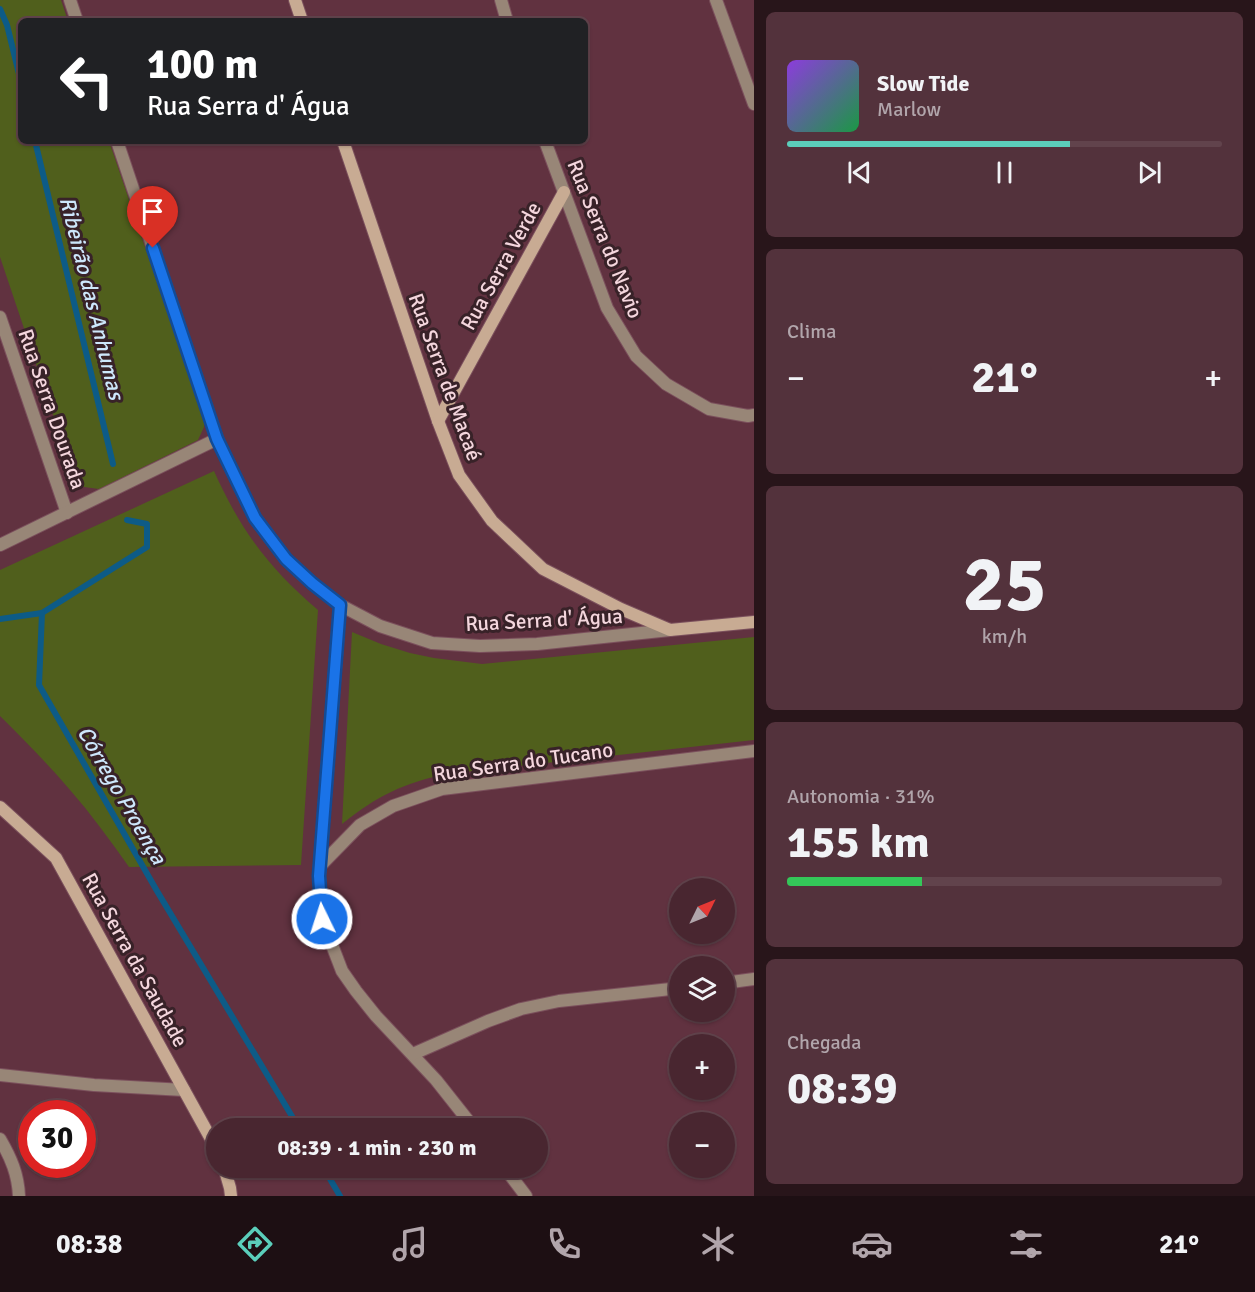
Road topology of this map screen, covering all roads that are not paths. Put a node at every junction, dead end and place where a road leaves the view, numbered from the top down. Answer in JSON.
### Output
{"nodes":[{"id":1,"x":70,"y":0,"type":"edge"},
{"id":2,"x":295,"y":0,"type":"edge"},
{"id":3,"x":501,"y":0,"type":"edge"},
{"id":4,"x":716,"y":0,"type":"edge"},
{"id":5,"x":76,"y":18,"type":"edge"},
{"id":6,"x":301,"y":18,"type":"edge"},
{"id":7,"x":506,"y":18,"type":"edge"},
{"id":8,"x":754,"y":104,"type":"edge"},
{"id":9,"x":118,"y":144,"type":"edge"},
{"id":10,"x":344,"y":144,"type":"edge"},
{"id":11,"x":546,"y":144,"type":"edge"},
{"id":12,"x":564,"y":192,"type":"junction"},
{"id":13,"x":0,"y":317,"type":"edge"},
{"id":14,"x":754,"y":416,"type":"edge"},
{"id":15,"x":438,"y":421,"type":"junction"},
{"id":16,"x":217,"y":439,"type":"junction"},
{"id":17,"x":67,"y":513,"type":"junction"},
{"id":18,"x":0,"y":545,"type":"edge"},
{"id":19,"x":340,"y":605,"type":"junction"},
{"id":20,"x":754,"y":622,"type":"edge"},
{"id":21,"x":670,"y":630,"type":"junction"},
{"id":22,"x":754,"y":751,"type":"edge"},
{"id":23,"x":0,"y":807,"type":"edge"},
{"id":24,"x":320,"y":866,"type":"junction"},
{"id":25,"x":754,"y":980,"type":"edge"},
{"id":26,"x":735,"y":982,"type":"edge"},
{"id":27,"x":669,"y":989,"type":"edge"},
{"id":28,"x":413,"y":1054,"type":"junction"},
{"id":29,"x":0,"y":1075,"type":"edge"},
{"id":30,"x":184,"y":1090,"type":"junction"},
{"id":31,"x":466,"y":1118,"type":"edge"},
{"id":32,"x":206,"y":1130,"type":"edge"},
{"id":33,"x":0,"y":1139,"type":"edge"},
{"id":34,"x":227,"y":1178,"type":"edge"},
{"id":35,"x":512,"y":1178,"type":"edge"},
{"id":36,"x":19,"y":1196,"type":"edge"},
{"id":37,"x":231,"y":1196,"type":"edge"},
{"id":38,"x":526,"y":1196,"type":"edge"}],
"edges":[{"from":1,"to":5,"type":"street"},
{"from":2,"to":6,"type":"street"},
{"from":3,"to":7,"type":"street"},
{"from":4,"to":8,"type":"street"},
{"from":9,"to":16,"type":"street","name":"Rua Serra d' Água"},
{"from":10,"to":15,"type":"street","name":"Rua Serra de Macaé"},
{"from":11,"to":12,"type":"street","name":"Rua Serra do Navio"},
{"from":12,"to":14,"type":"street","name":"Rua Serra do Navio"},
{"from":12,"to":15,"type":"street","name":"Rua Serra Verde"},
{"from":13,"to":17,"type":"street","name":"Rua Serra Dourada"},
{"from":15,"to":21,"type":"street","name":"Rua Serra de Macaé"},
{"from":16,"to":17,"type":"street"},
{"from":16,"to":19,"type":"street","name":"Rua Serra d' Água"},
{"from":17,"to":18,"type":"street"},
{"from":19,"to":21,"type":"street","name":"Rua Serra d' Água"},
{"from":19,"to":24,"type":"street"},
{"from":20,"to":21,"type":"street"},
{"from":22,"to":24,"type":"street","name":"Rua Serra do Tucano"},
{"from":23,"to":30,"type":"street","name":"Rua Serra da Saudade"},
{"from":24,"to":28,"type":"street"},
{"from":25,"to":26,"type":"street"},
{"from":27,"to":28,"type":"street"},
{"from":28,"to":31,"type":"street"},
{"from":29,"to":30,"type":"street"},
{"from":30,"to":32,"type":"street","name":"Rua Serra da Saudade"},
{"from":33,"to":36,"type":"street"},
{"from":34,"to":37,"type":"street"},
{"from":35,"to":38,"type":"street"}]}
